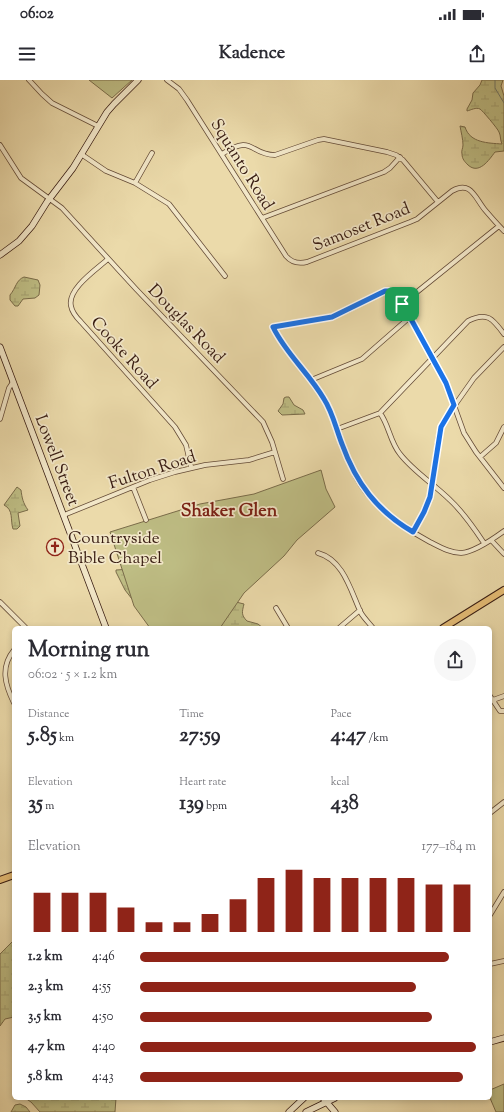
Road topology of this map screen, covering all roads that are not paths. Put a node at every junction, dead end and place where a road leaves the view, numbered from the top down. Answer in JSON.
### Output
{"nodes":[{"id":1,"x":29,"y":80,"type":"edge"},
{"id":2,"x":138,"y":80,"type":"edge"},
{"id":3,"x":167,"y":80,"type":"edge"},
{"id":4,"x":98,"y":126,"type":"junction"},
{"id":5,"x":0,"y":145,"type":"edge"},
{"id":6,"x":152,"y":153,"type":"dead end"},
{"id":7,"x":81,"y":154,"type":"junction"},
{"id":8,"x":222,"y":154,"type":"junction"},
{"id":9,"x":400,"y":157,"type":"junction"},
{"id":10,"x":136,"y":183,"type":"junction"},
{"id":11,"x":50,"y":199,"type":"junction"},
{"id":12,"x":438,"y":202,"type":"junction"},
{"id":13,"x":262,"y":218,"type":"junction"},
{"id":14,"x":499,"y":226,"type":"junction"},
{"id":15,"x":504,"y":230,"type":"edge"},
{"id":16,"x":0,"y":255,"type":"edge"},
{"id":17,"x":108,"y":259,"type":"junction"},
{"id":18,"x":295,"y":263,"type":"joint"},
{"id":19,"x":225,"y":276,"type":"dead end"},
{"id":20,"x":402,"y":304,"type":"junction"},
{"id":21,"x":410,"y":317,"type":"junction"},
{"id":22,"x":504,"y":334,"type":"edge"},
{"id":23,"x":0,"y":347,"type":"edge"},
{"id":24,"x":504,"y":347,"type":"edge"},
{"id":25,"x":433,"y":358,"type":"junction"},
{"id":26,"x":311,"y":380,"type":"junction"},
{"id":27,"x":13,"y":382,"type":"junction"},
{"id":28,"x":454,"y":405,"type":"junction"},
{"id":29,"x":380,"y":413,"type":"junction"},
{"id":30,"x":0,"y":418,"type":"edge"},
{"id":31,"x":504,"y":427,"type":"edge"},
{"id":32,"x":337,"y":429,"type":"junction"},
{"id":33,"x":275,"y":452,"type":"junction"},
{"id":34,"x":480,"y":457,"type":"junction"},
{"id":35,"x":191,"y":467,"type":"junction"},
{"id":36,"x":283,"y":479,"type":"dead end"},
{"id":37,"x":432,"y":484,"type":"junction"},
{"id":38,"x":133,"y":487,"type":"junction"},
{"id":39,"x":504,"y":488,"type":"edge"},
{"id":40,"x":64,"y":515,"type":"junction"},
{"id":41,"x":146,"y":520,"type":"dead end"},
{"id":42,"x":504,"y":531,"type":"edge"},
{"id":43,"x":413,"y":532,"type":"junction"},
{"id":44,"x":490,"y":540,"type":"junction"},
{"id":45,"x":484,"y":543,"type":"junction"},
{"id":46,"x":318,"y":553,"type":"dead end"},
{"id":47,"x":504,"y":554,"type":"edge"},
{"id":48,"x":504,"y":590,"type":"edge"},
{"id":49,"x":0,"y":602,"type":"edge"},
{"id":50,"x":276,"y":608,"type":"dead end"},
{"id":51,"x":360,"y":610,"type":"junction"},
{"id":52,"x":24,"y":626,"type":"edge"},
{"id":53,"x":105,"y":626,"type":"edge"},
{"id":54,"x":287,"y":626,"type":"edge"},
{"id":55,"x":341,"y":626,"type":"edge"},
{"id":56,"x":372,"y":626,"type":"edge"},
{"id":57,"x":446,"y":626,"type":"edge"},
{"id":58,"x":12,"y":653,"type":"edge"},
{"id":59,"x":2,"y":678,"type":"edge"},
{"id":60,"x":504,"y":696,"type":"edge"},
{"id":61,"x":492,"y":698,"type":"edge"},
{"id":62,"x":12,"y":699,"type":"edge"},
{"id":63,"x":492,"y":699,"type":"edge"},
{"id":64,"x":504,"y":711,"type":"edge"},
{"id":65,"x":504,"y":802,"type":"edge"},
{"id":66,"x":492,"y":811,"type":"edge"},
{"id":67,"x":12,"y":876,"type":"edge"},
{"id":68,"x":0,"y":880,"type":"edge"},
{"id":69,"x":504,"y":892,"type":"edge"},
{"id":70,"x":492,"y":912,"type":"edge"},
{"id":71,"x":504,"y":961,"type":"edge"},
{"id":72,"x":492,"y":964,"type":"edge"},
{"id":73,"x":504,"y":1038,"type":"edge"},
{"id":74,"x":492,"y":1041,"type":"edge"},
{"id":75,"x":302,"y":1100,"type":"edge"},
{"id":76,"x":325,"y":1100,"type":"edge"},
{"id":77,"x":289,"y":1112,"type":"edge"},
{"id":78,"x":306,"y":1112,"type":"edge"},
{"id":79,"x":335,"y":1112,"type":"edge"}],
"edges":[{"from":1,"to":4,"type":"street"},
{"from":2,"to":4,"type":"main road"},
{"from":3,"to":8,"type":"street","name":"Squanto Road"},
{"from":4,"to":7,"type":"main road"},
{"from":5,"to":11,"type":"street","name":"Douglas Road"},
{"from":6,"to":10,"type":"street"},
{"from":7,"to":10,"type":"street"},
{"from":7,"to":11,"type":"main road"},
{"from":8,"to":9,"type":"street"},
{"from":8,"to":13,"type":"street","name":"Squanto Road"},
{"from":9,"to":12,"type":"street"},
{"from":9,"to":13,"type":"street"},
{"from":10,"to":19,"type":"street"},
{"from":11,"to":16,"type":"main road"},
{"from":11,"to":17,"type":"street","name":"Douglas Road"},
{"from":12,"to":14,"type":"street","name":"Samoset Road"},
{"from":12,"to":18,"type":"street","name":"Samoset Road"},
{"from":13,"to":18,"type":"street","name":"Squanto Road"},
{"from":14,"to":15,"type":"street","name":"Samoset Road"},
{"from":14,"to":20,"type":"street"},
{"from":17,"to":33,"type":"street","name":"Douglas Road"},
{"from":17,"to":35,"type":"street","name":"Cooke Road"},
{"from":20,"to":21,"type":"street"},
{"from":20,"to":26,"type":"street"},
{"from":21,"to":25,"type":"street"},
{"from":21,"to":26,"type":"street"},
{"from":22,"to":25,"type":"street"},
{"from":23,"to":27,"type":"main road","name":"Lowell Street"},
{"from":24,"to":28,"type":"street"},
{"from":25,"to":28,"type":"street"},
{"from":25,"to":29,"type":"street"},
{"from":26,"to":32,"type":"street"},
{"from":27,"to":30,"type":"street"},
{"from":27,"to":40,"type":"main road","name":"Lowell Street"},
{"from":28,"to":34,"type":"street"},
{"from":28,"to":37,"type":"street"},
{"from":29,"to":32,"type":"street"},
{"from":29,"to":37,"type":"street"},
{"from":31,"to":34,"type":"street"},
{"from":32,"to":43,"type":"street"},
{"from":33,"to":35,"type":"street","name":"Fulton Road"},
{"from":33,"to":36,"type":"street","name":"Douglas Road"},
{"from":34,"to":39,"type":"street"},
{"from":35,"to":38,"type":"street","name":"Fulton Road"},
{"from":37,"to":43,"type":"street"},
{"from":37,"to":45,"type":"street"},
{"from":38,"to":40,"type":"street","name":"Fulton Road"},
{"from":38,"to":41,"type":"street"},
{"from":40,"to":53,"type":"main road","name":"Lowell Street"},
{"from":42,"to":44,"type":"street"},
{"from":43,"to":45,"type":"street"},
{"from":44,"to":45,"type":"street"},
{"from":44,"to":47,"type":"street"},
{"from":46,"to":51,"type":"street"},
{"from":48,"to":57,"type":"main road"},
{"from":49,"to":52,"type":"street"},
{"from":50,"to":54,"type":"street"},
{"from":51,"to":55,"type":"street"},
{"from":51,"to":56,"type":"street"},
{"from":58,"to":59,"type":"street"},
{"from":59,"to":62,"type":"street"},
{"from":60,"to":61,"type":"street"},
{"from":63,"to":64,"type":"street"},
{"from":65,"to":66,"type":"street"},
{"from":67,"to":68,"type":"main road"},
{"from":69,"to":70,"type":"street"},
{"from":71,"to":72,"type":"street"},
{"from":73,"to":74,"type":"main road"},
{"from":75,"to":77,"type":"main road"},
{"from":76,"to":78,"type":"main road"},
{"from":76,"to":79,"type":"main road"}]}
